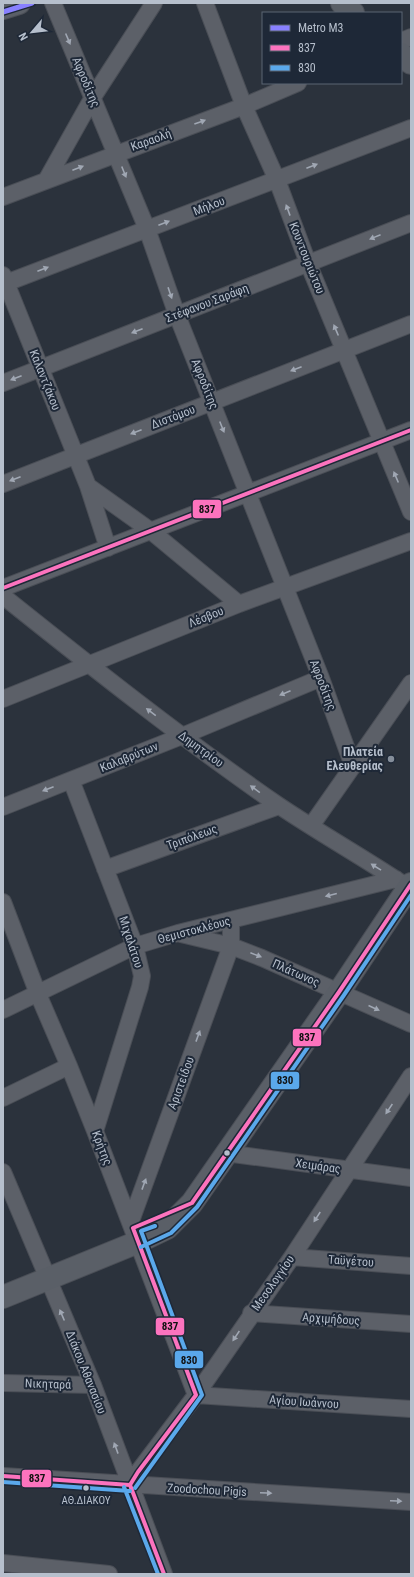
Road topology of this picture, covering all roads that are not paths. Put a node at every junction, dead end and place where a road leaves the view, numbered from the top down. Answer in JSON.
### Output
{"nodes":[{"id":1,"x":19,"y":3,"type":"edge"},
{"id":2,"x":53,"y":3,"type":"edge"},
{"id":3,"x":154,"y":3,"type":"edge"},
{"id":4,"x":205,"y":3,"type":"edge"},
{"id":5,"x":342,"y":3,"type":"edge"},
{"id":6,"x":3,"y":8,"type":"edge"},
{"id":7,"x":352,"y":12,"type":"edge"},
{"id":8,"x":402,"y":55,"type":"edge"},
{"id":9,"x":411,"y":63,"type":"edge"},
{"id":10,"x":296,"y":84,"type":"edge"},
{"id":11,"x":92,"y":97,"type":"junction"},
{"id":12,"x":244,"y":106,"type":"junction"},
{"id":13,"x":411,"y":128,"type":"edge"},
{"id":14,"x":116,"y":153,"type":"junction"},
{"id":15,"x":47,"y":179,"type":"junction"},
{"id":16,"x":277,"y":180,"type":"junction"},
{"id":17,"x":3,"y":197,"type":"edge"},
{"id":18,"x":411,"y":223,"type":"edge"},
{"id":19,"x":147,"y":229,"type":"junction"},
{"id":20,"x":308,"y":263,"type":"junction"},
{"id":21,"x":5,"y":279,"type":"edge"},
{"id":22,"x":177,"y":315,"type":"junction"},
{"id":23,"x":411,"y":324,"type":"edge"},
{"id":24,"x":345,"y":350,"type":"junction"},
{"id":25,"x":40,"y":369,"type":"junction"},
{"id":26,"x":3,"y":383,"type":"edge"},
{"id":27,"x":212,"y":402,"type":"junction"},
{"id":28,"x":411,"y":430,"type":"edge"},
{"id":29,"x":381,"y":442,"type":"junction"},
{"id":30,"x":76,"y":455,"type":"junction"},
{"id":31,"x":3,"y":484,"type":"edge"},
{"id":32,"x":88,"y":486,"type":"junction"},
{"id":33,"x":248,"y":493,"type":"junction"},
{"id":34,"x":411,"y":512,"type":"edge"},
{"id":35,"x":151,"y":531,"type":"junction"},
{"id":36,"x":411,"y":541,"type":"edge"},
{"id":37,"x":108,"y":548,"type":"junction"},
{"id":38,"x":3,"y":588,"type":"edge"},
{"id":39,"x":285,"y":588,"type":"junction"},
{"id":40,"x":3,"y":596,"type":"edge"},
{"id":41,"x":239,"y":604,"type":"junction"},
{"id":42,"x":88,"y":665,"type":"junction"},
{"id":43,"x":321,"y":678,"type":"junction"},
{"id":44,"x":411,"y":683,"type":"edge"},
{"id":45,"x":3,"y":699,"type":"edge"},
{"id":46,"x":182,"y":736,"type":"junction"},
{"id":47,"x":353,"y":766,"type":"junction"},
{"id":48,"x":71,"y":780,"type":"junction"},
{"id":49,"x":279,"y":806,"type":"junction"},
{"id":50,"x":3,"y":807,"type":"edge"},
{"id":51,"x":311,"y":826,"type":"junction"},
{"id":52,"x":105,"y":869,"type":"junction"},
{"id":53,"x":405,"y":884,"type":"edge"},
{"id":54,"x":3,"y":902,"type":"edge"},
{"id":55,"x":231,"y":920,"type":"junction"},
{"id":56,"x":178,"y":933,"type":"junction"},
{"id":57,"x":9,"y":934,"type":"edge"},
{"id":58,"x":135,"y":946,"type":"junction"},
{"id":59,"x":231,"y":946,"type":"junction"},
{"id":60,"x":339,"y":992,"type":"junction"},
{"id":61,"x":38,"y":994,"type":"junction"},
{"id":62,"x":3,"y":1010,"type":"edge"},
{"id":63,"x":411,"y":1024,"type":"edge"},
{"id":64,"x":70,"y":1066,"type":"junction"},
{"id":65,"x":411,"y":1076,"type":"edge"},
{"id":66,"x":3,"y":1098,"type":"edge"},
{"id":67,"x":95,"y":1131,"type":"junction"},
{"id":68,"x":226,"y":1154,"type":"junction"},
{"id":69,"x":348,"y":1170,"type":"junction"},
{"id":70,"x":3,"y":1172,"type":"edge"},
{"id":71,"x":411,"y":1178,"type":"edge"},
{"id":72,"x":134,"y":1230,"type":"junction"},
{"id":73,"x":292,"y":1257,"type":"junction"},
{"id":74,"x":411,"y":1266,"type":"edge"},
{"id":75,"x":47,"y":1280,"type":"junction"},
{"id":76,"x":3,"y":1297,"type":"edge"},
{"id":77,"x":251,"y":1313,"type":"junction"},
{"id":78,"x":411,"y":1324,"type":"edge"},
{"id":79,"x":3,"y":1383,"type":"edge"},
{"id":80,"x":92,"y":1385,"type":"junction"},
{"id":81,"x":196,"y":1395,"type":"junction"},
{"id":82,"x":411,"y":1409,"type":"edge"},
{"id":83,"x":3,"y":1476,"type":"edge"},
{"id":84,"x":130,"y":1485,"type":"junction"},
{"id":85,"x":411,"y":1502,"type":"edge"},
{"id":86,"x":3,"y":1562,"type":"edge"},
{"id":87,"x":109,"y":1574,"type":"edge"},
{"id":88,"x":164,"y":1574,"type":"edge"}],
"edges":[{"from":1,"to":6,"type":"street"},
{"from":2,"to":11,"type":"street","name":"Αφροδίτης","one_way":true},
{"from":3,"to":11,"type":"street"},
{"from":4,"to":12,"type":"street","name":"Κουντουριώτου"},
{"from":5,"to":7,"type":"street"},
{"from":8,"to":9,"type":"street"},
{"from":10,"to":12,"type":"street","name":"Καραολή"},
{"from":11,"to":14,"type":"street","name":"Αφροδίτης"},
{"from":11,"to":15,"type":"street"},
{"from":14,"to":12,"type":"street","name":"Καραολή","one_way":true},
{"from":12,"to":16,"type":"street","name":"Κουντουριώτου"},
{"from":16,"to":13,"type":"street","name":"Μήλου","one_way":true},
{"from":15,"to":14,"type":"street","name":"Καραολή","one_way":true},
{"from":14,"to":19,"type":"street","name":"Αφροδίτης","one_way":true},
{"from":15,"to":17,"type":"street","name":"Καραολή"},
{"from":19,"to":16,"type":"street","name":"Μήλου","one_way":true},
{"from":20,"to":16,"type":"street","name":"Κουντουριώτου","one_way":true},
{"from":18,"to":20,"type":"street","name":"Στέφανου Σαράφη","one_way":true},
{"from":21,"to":19,"type":"street","name":"Μήλου","one_way":true},
{"from":19,"to":22,"type":"street","name":"Αφροδίτης","one_way":true},
{"from":20,"to":22,"type":"street","name":"Στέφανου Σαράφη"},
{"from":24,"to":20,"type":"street","name":"Κουντουριώτου","one_way":true},
{"from":21,"to":25,"type":"street","name":"Καλαντζάκου"},
{"from":22,"to":25,"type":"street","name":"Στέφανου Σαράφη","one_way":true},
{"from":22,"to":27,"type":"street","name":"Αφροδίτης"},
{"from":23,"to":24,"type":"street","name":"Διστόμου"},
{"from":24,"to":27,"type":"street","name":"Διστόμου","one_way":true},
{"from":24,"to":29,"type":"street","name":"Κουντουριώτου"},
{"from":25,"to":26,"type":"street","name":"Στέφανου Σαράφη","one_way":true},
{"from":25,"to":30,"type":"street","name":"Καλαντζάκου"},
{"from":27,"to":30,"type":"street","name":"Διστόμου","one_way":true},
{"from":27,"to":33,"type":"street","name":"Αφροδίτης","one_way":true},
{"from":28,"to":29,"type":"street"},
{"from":29,"to":33,"type":"street"},
{"from":34,"to":29,"type":"street","name":"Κουντουριώτου","one_way":true},
{"from":30,"to":31,"type":"street","name":"Διστόμου","one_way":true},
{"from":30,"to":32,"type":"street","name":"Καλαντζάκου"},
{"from":32,"to":35,"type":"street"},
{"from":32,"to":37,"type":"street","name":"Καλαντζάκου"},
{"from":33,"to":35,"type":"street"},
{"from":33,"to":39,"type":"street","name":"Αφροδίτης"},
{"from":35,"to":37,"type":"street"},
{"from":35,"to":41,"type":"street"},
{"from":36,"to":39,"type":"street","name":"Λέσβου"},
{"from":37,"to":38,"type":"street"},
{"from":39,"to":41,"type":"street","name":"Λέσβου"},
{"from":39,"to":43,"type":"street","name":"Αφροδίτης"},
{"from":40,"to":42,"type":"street","name":"Δημητρίου"},
{"from":41,"to":42,"type":"street","name":"Λέσβου"},
{"from":42,"to":45,"type":"street","name":"Λέσβου"},
{"from":46,"to":42,"type":"street","name":"Δημητρίου","one_way":true},
{"from":43,"to":46,"type":"street","name":"Καλαβρύτων","one_way":true},
{"from":43,"to":47,"type":"street","name":"Αφροδίτης"},
{"from":44,"to":47,"type":"street"},
{"from":46,"to":48,"type":"street","name":"Καλαβρύτων"},
{"from":49,"to":46,"type":"street","name":"Δημητρίου","one_way":true},
{"from":47,"to":51,"type":"street"},
{"from":48,"to":50,"type":"street","name":"Καλαβρύτων","one_way":true},
{"from":48,"to":52,"type":"street","name":"Μιχαλάτου"},
{"from":49,"to":51,"type":"street","name":"Δημητρίου"},
{"from":49,"to":52,"type":"street","name":"Τριπόλεως"},
{"from":53,"to":51,"type":"street","name":"Δημητρίου","one_way":true},
{"from":52,"to":58,"type":"street","name":"Μιχαλάτου"},
{"from":53,"to":55,"type":"street","name":"Θεμιστοκλέους","one_way":true},
{"from":53,"to":60,"type":"street"},
{"from":54,"to":57,"type":"street","name":"Κρήτης"},
{"from":55,"to":56,"type":"street","name":"Θεμιστοκλέους"},
{"from":55,"to":59,"type":"street","name":"Αριστείδου"},
{"from":56,"to":58,"type":"street","name":"Θεμιστοκλέους"},
{"from":56,"to":59,"type":"street","name":"Πλάτωνος"},
{"from":57,"to":61,"type":"street","name":"Κρήτης"},
{"from":58,"to":61,"type":"street","name":"Θεμιστοκλέους"},
{"from":58,"to":67,"type":"street","name":"Μιχαλάτου"},
{"from":59,"to":60,"type":"street","name":"Πλάτωνος","one_way":true},
{"from":72,"to":59,"type":"street","name":"Αριστείδου","one_way":true},
{"from":60,"to":63,"type":"street","name":"Πλάτωνος","one_way":true},
{"from":60,"to":68,"type":"street"},
{"from":61,"to":62,"type":"street","name":"Θεμιστοκλέους"},
{"from":61,"to":64,"type":"street","name":"Κρήτης"},
{"from":64,"to":66,"type":"street"},
{"from":64,"to":67,"type":"street","name":"Κρήτης"},
{"from":65,"to":69,"type":"street","name":"Μεσολογγίου","one_way":true},
{"from":67,"to":72,"type":"street","name":"Κρήτης"},
{"from":68,"to":69,"type":"street","name":"Χειμάρας"},
{"from":68,"to":72,"type":"street"},
{"from":69,"to":71,"type":"street","name":"Χειμάρας"},
{"from":69,"to":73,"type":"street","name":"Μεσολογγίου","one_way":true},
{"from":70,"to":75,"type":"street","name":"Διάκου Αθανασίου"},
{"from":72,"to":75,"type":"street"},
{"from":72,"to":81,"type":"street","name":"Κρήτης"},
{"from":73,"to":74,"type":"street","name":"Ταϋγέτου"},
{"from":73,"to":77,"type":"street","name":"Μεσολογγίου"},
{"from":75,"to":76,"type":"street"},
{"from":80,"to":75,"type":"street","name":"Διάκου Αθανασίου","one_way":true},
{"from":77,"to":78,"type":"street","name":"Αρχιμήδους"},
{"from":77,"to":81,"type":"street","name":"Μεσολογγίου","one_way":true},
{"from":79,"to":80,"type":"street","name":"Νικηταρά"},
{"from":84,"to":80,"type":"street","name":"Διάκου Αθανασίου","one_way":true},
{"from":81,"to":82,"type":"street","name":"Αγίου Ιωάννου"},
{"from":81,"to":84,"type":"street","name":"Μεσολογγίου"},
{"from":83,"to":84,"type":"street","name":"Zoodochou Pigis"},
{"from":84,"to":85,"type":"street","name":"Zoodochou Pigis","one_way":true},
{"from":84,"to":88,"type":"street","name":"Διάκου Αθανασίου"},
{"from":86,"to":87,"type":"street"}]}
